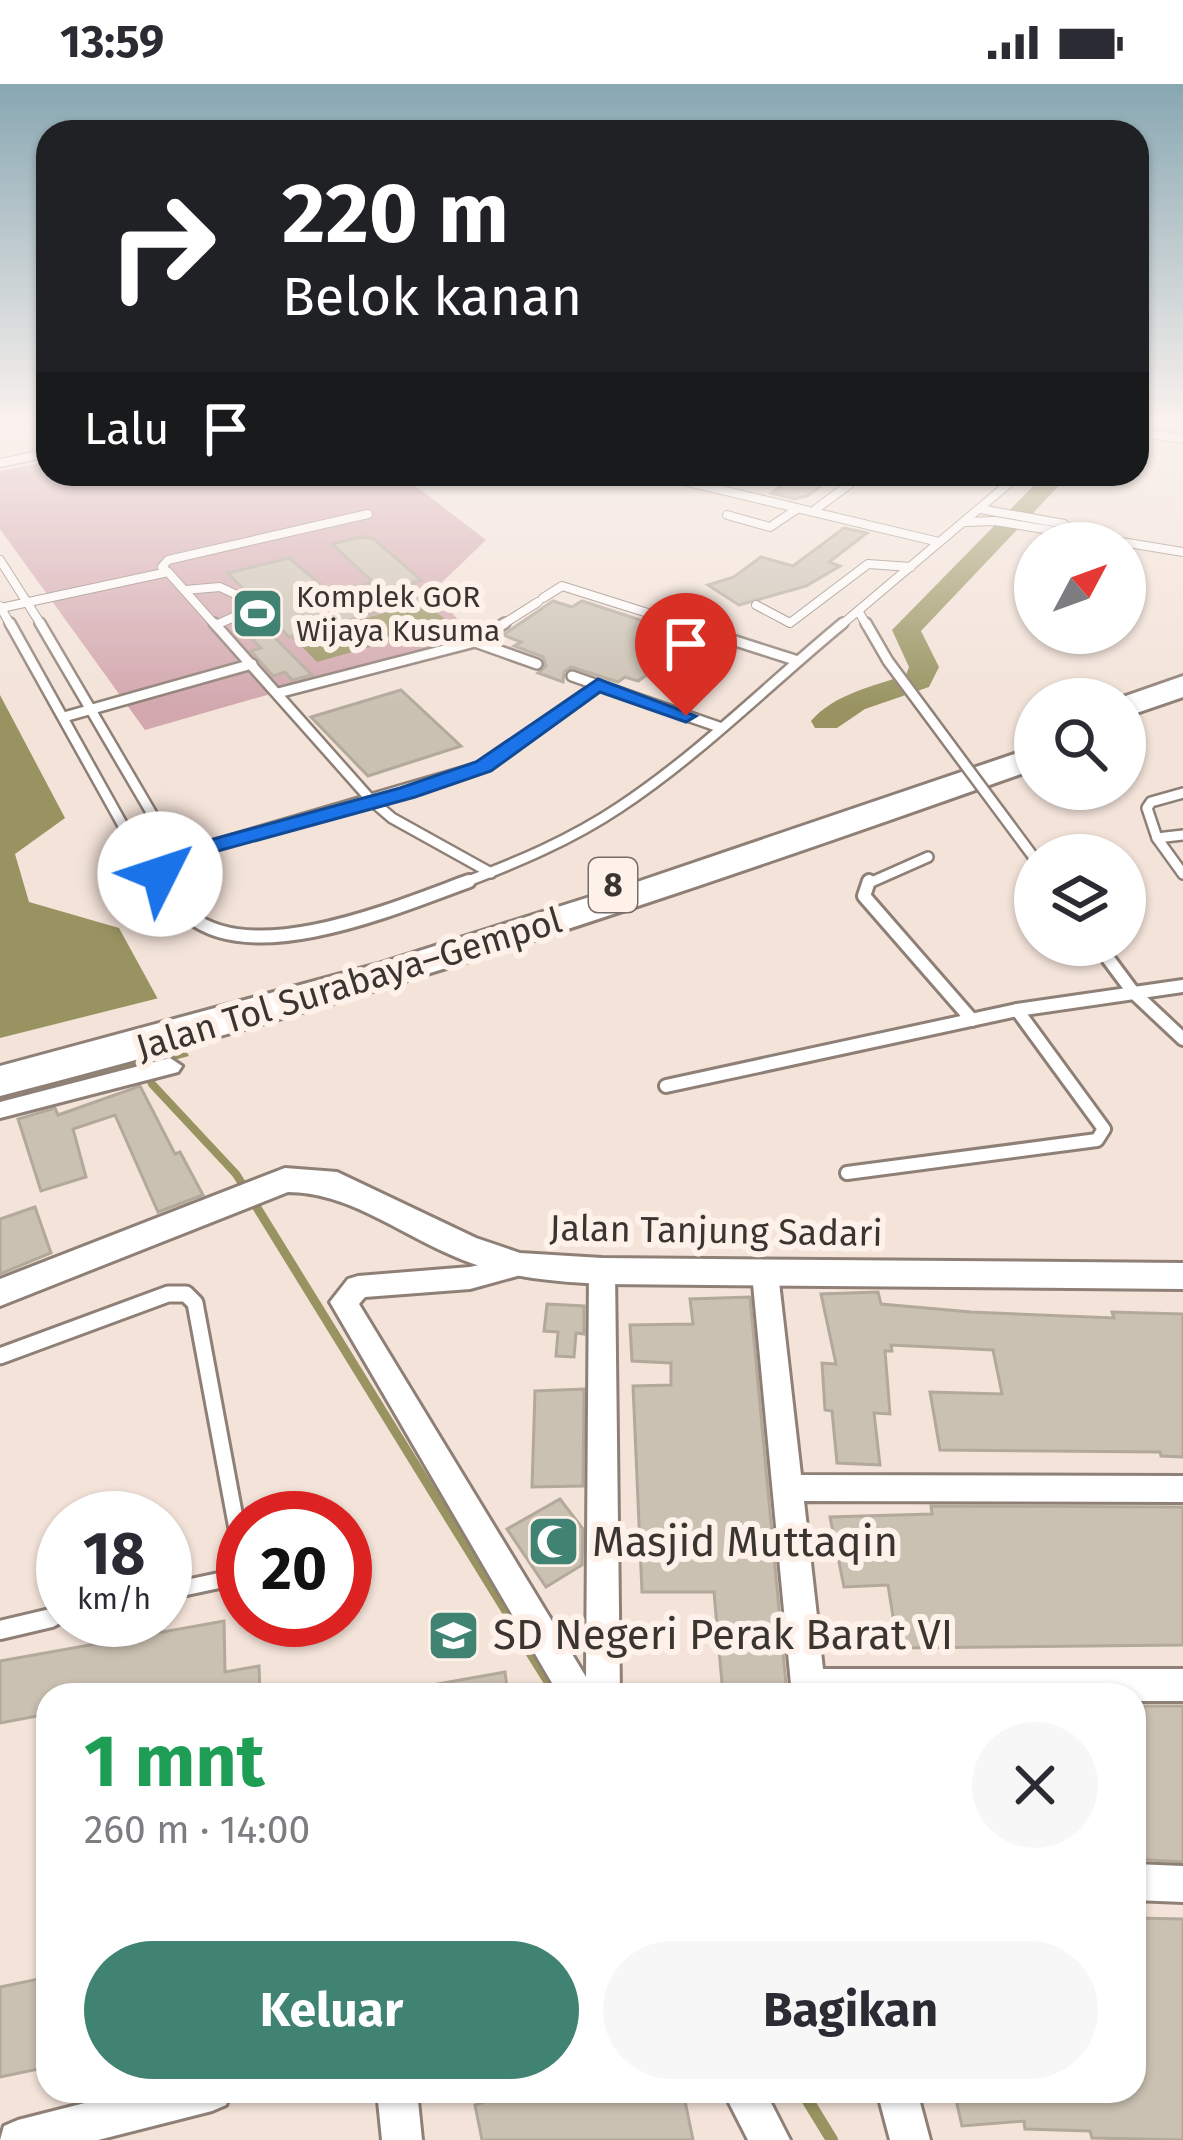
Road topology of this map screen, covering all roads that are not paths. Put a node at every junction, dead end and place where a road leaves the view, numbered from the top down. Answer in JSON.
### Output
{"nodes":[{"id":1,"x":355,"y":517,"type":"edge"},
{"id":2,"x":733,"y":517,"type":"edge"},
{"id":3,"x":746,"y":517,"type":"edge"},
{"id":4,"x":765,"y":517,"type":"edge"},
{"id":5,"x":784,"y":517,"type":"edge"},
{"id":6,"x":846,"y":517,"type":"edge"},
{"id":7,"x":971,"y":517,"type":"edge"},
{"id":8,"x":1015,"y":517,"type":"edge"},
{"id":9,"x":742,"y":520,"type":"junction"},
{"id":10,"x":965,"y":522,"type":"junction"},
{"id":11,"x":1031,"y":522,"type":"joint"},
{"id":12,"x":755,"y":523,"type":"junction"},
{"id":13,"x":939,"y":542,"type":"junction"},
{"id":14,"x":1146,"y":542,"type":"edge"},
{"id":15,"x":1183,"y":548,"type":"edge"},
{"id":16,"x":0,"y":560,"type":"edge"},
{"id":17,"x":911,"y":567,"type":"junction"},
{"id":18,"x":168,"y":572,"type":"junction"},
{"id":19,"x":184,"y":590,"type":"junction"},
{"id":20,"x":26,"y":602,"type":"junction"},
{"id":21,"x":756,"y":605,"type":"dead end"},
{"id":22,"x":1,"y":607,"type":"edge"},
{"id":23,"x":859,"y":612,"type":"junction"},
{"id":24,"x":216,"y":625,"type":"junction"},
{"id":25,"x":52,"y":642,"type":"junction"},
{"id":26,"x":475,"y":642,"type":"junction"},
{"id":27,"x":25,"y":648,"type":"junction"},
{"id":28,"x":798,"y":661,"type":"junction"},
{"id":29,"x":252,"y":664,"type":"junction"},
{"id":30,"x":537,"y":664,"type":"dead end"},
{"id":31,"x":572,"y":676,"type":"dead end"},
{"id":32,"x":598,"y":685,"type":"junction"},
{"id":33,"x":1183,"y":686,"type":"edge"},
{"id":34,"x":278,"y":693,"type":"junction"},
{"id":35,"x":1146,"y":699,"type":"edge"},
{"id":36,"x":1183,"y":704,"type":"edge"},
{"id":37,"x":94,"y":709,"type":"junction"},
{"id":38,"x":64,"y":717,"type":"junction"},
{"id":39,"x":1146,"y":717,"type":"edge"},
{"id":40,"x":719,"y":727,"type":"junction"},
{"id":41,"x":1014,"y":747,"type":"edge"},
{"id":42,"x":1014,"y":764,"type":"edge"},
{"id":43,"x":1183,"y":794,"type":"edge"},
{"id":44,"x":370,"y":800,"type":"junction"},
{"id":45,"x":1016,"y":834,"type":"edge"},
{"id":46,"x":1183,"y":835,"type":"edge"},
{"id":47,"x":1157,"y":838,"type":"junction"},
{"id":48,"x":176,"y":855,"type":"junction"},
{"id":49,"x":928,"y":856,"type":"dead end"},
{"id":50,"x":145,"y":865,"type":"junction"},
{"id":51,"x":491,"y":873,"type":"junction"},
{"id":52,"x":160,"y":874,"type":"junction"},
{"id":53,"x":1183,"y":874,"type":"edge"},
{"id":54,"x":1114,"y":966,"type":"edge"},
{"id":55,"x":1183,"y":986,"type":"edge"},
{"id":56,"x":1133,"y":992,"type":"junction"},
{"id":57,"x":1017,"y":1010,"type":"junction"},
{"id":58,"x":972,"y":1020,"type":"junction"},
{"id":59,"x":1183,"y":1040,"type":"edge"},
{"id":60,"x":170,"y":1051,"type":"junction"},
{"id":61,"x":0,"y":1060,"type":"edge"},
{"id":62,"x":0,"y":1082,"type":"edge"},
{"id":63,"x":666,"y":1086,"type":"dead end"},
{"id":64,"x":0,"y":1110,"type":"edge"},
{"id":65,"x":848,"y":1172,"type":"dead end"},
{"id":66,"x":519,"y":1266,"type":"junction"},
{"id":67,"x":602,"y":1271,"type":"junction"},
{"id":68,"x":765,"y":1273,"type":"junction"},
{"id":69,"x":1183,"y":1276,"type":"edge"},
{"id":70,"x":0,"y":1293,"type":"edge"},
{"id":71,"x":0,"y":1356,"type":"edge"},
{"id":72,"x":785,"y":1488,"type":"junction"},
{"id":73,"x":1183,"y":1489,"type":"edge"},
{"id":74,"x":230,"y":1491,"type":"edge"},
{"id":75,"x":36,"y":1622,"type":"edge"},
{"id":76,"x":0,"y":1630,"type":"edge"},
{"id":77,"x":571,"y":1683,"type":"edge"},
{"id":78,"x":603,"y":1683,"type":"edge"},
{"id":79,"x":807,"y":1683,"type":"edge"},
{"id":80,"x":1146,"y":1685,"type":"edge"},
{"id":81,"x":1183,"y":1685,"type":"edge"},
{"id":82,"x":1146,"y":1882,"type":"edge"},
{"id":83,"x":1183,"y":1884,"type":"edge"},
{"id":84,"x":164,"y":2103,"type":"edge"},
{"id":85,"x":398,"y":2103,"type":"edge"},
{"id":86,"x":750,"y":2103,"type":"edge"},
{"id":87,"x":900,"y":2103,"type":"edge"},
{"id":88,"x":18,"y":2140,"type":"edge"},
{"id":89,"x":402,"y":2140,"type":"edge"},
{"id":90,"x":770,"y":2140,"type":"edge"},
{"id":91,"x":910,"y":2140,"type":"edge"}],
"edges":[{"from":1,"to":18,"type":"lane"},
{"from":2,"to":9,"type":"lane"},
{"from":3,"to":9,"type":"lane"},
{"from":4,"to":12,"type":"lane"},
{"from":5,"to":12,"type":"lane"},
{"from":6,"to":13,"type":"lane"},
{"from":7,"to":10,"type":"lane"},
{"from":8,"to":11,"type":"lane"},
{"from":9,"to":12,"type":"lane"},
{"from":10,"to":11,"type":"lane"},
{"from":10,"to":13,"type":"lane"},
{"from":13,"to":17,"type":"lane"},
{"from":14,"to":15,"type":"lane"},
{"from":16,"to":20,"type":"lane"},
{"from":17,"to":21,"type":"lane"},
{"from":17,"to":23,"type":"lane"},
{"from":18,"to":19,"type":"lane"},
{"from":18,"to":20,"type":"lane"},
{"from":19,"to":24,"type":"lane"},
{"from":19,"to":24,"type":"lane"},
{"from":20,"to":22,"type":"lane"},
{"from":20,"to":25,"type":"lane"},
{"from":22,"to":27,"type":"lane"},
{"from":23,"to":28,"type":"lane"},
{"from":23,"to":45,"type":"lane","bridge":true},
{"from":24,"to":29,"type":"lane"},
{"from":25,"to":27,"type":"lane"},
{"from":25,"to":37,"type":"lane"},
{"from":26,"to":28,"type":"lane"},
{"from":26,"to":30,"type":"lane"},
{"from":26,"to":34,"type":"lane"},
{"from":27,"to":38,"type":"lane"},
{"from":28,"to":40,"type":"lane"},
{"from":29,"to":34,"type":"lane"},
{"from":29,"to":37,"type":"lane"},
{"from":31,"to":32,"type":"lane"},
{"from":32,"to":40,"type":"lane"},
{"from":32,"to":44,"type":"lane"},
{"from":33,"to":35,"type":"highway"},
{"from":34,"to":44,"type":"lane"},
{"from":36,"to":39,"type":"highway"},
{"from":37,"to":38,"type":"lane"},
{"from":37,"to":48,"type":"lane"},
{"from":38,"to":50,"type":"lane"},
{"from":40,"to":51,"type":"lane"},
{"from":41,"to":60,"type":"highway","name":"Jalan Tol Surabaya–Gempol","number":"8"},
{"from":42,"to":60,"type":"highway","name":"Jalan Tol Surabaya–Gempol","number":"8"},
{"from":43,"to":47,"type":"lane"},
{"from":44,"to":48,"type":"lane"},
{"from":44,"to":51,"type":"lane"},
{"from":46,"to":47,"type":"lane"},
{"from":47,"to":53,"type":"lane"},
{"from":48,"to":50,"type":"lane"},
{"from":48,"to":52,"type":"lane"},
{"from":49,"to":58,"type":"lane"},
{"from":50,"to":52,"type":"lane"},
{"from":51,"to":52,"type":"lane"},
{"from":54,"to":56,"type":"lane"},
{"from":55,"to":56,"type":"lane"},
{"from":56,"to":57,"type":"lane"},
{"from":56,"to":59,"type":"lane"},
{"from":57,"to":58,"type":"lane"},
{"from":57,"to":65,"type":"lane"},
{"from":58,"to":63,"type":"lane"},
{"from":60,"to":61,"type":"highway","name":"Jalan Tol Surabaya–Gempol","number":"8"},
{"from":60,"to":62,"type":"highway","name":"Jalan Tol Surabaya–Gempol","number":"8"},
{"from":60,"to":64,"type":"street"},
{"from":66,"to":67,"type":"street","name":"Jalan Tanjung Sadari"},
{"from":66,"to":70,"type":"street","name":"Jalan Tanjung Sadari"},
{"from":66,"to":77,"type":"street"},
{"from":67,"to":68,"type":"street","name":"Jalan Tanjung Sadari"},
{"from":67,"to":78,"type":"street"},
{"from":68,"to":69,"type":"street","name":"Jalan Tanjung Sadari"},
{"from":68,"to":72,"type":"street"},
{"from":71,"to":74,"type":"lane"},
{"from":72,"to":73,"type":"street"},
{"from":72,"to":79,"type":"street"},
{"from":75,"to":76,"type":"lane"},
{"from":80,"to":81,"type":"street"},
{"from":82,"to":83,"type":"street"},
{"from":84,"to":88,"type":"street"},
{"from":85,"to":89,"type":"street"},
{"from":86,"to":90,"type":"street"},
{"from":87,"to":91,"type":"street"}]}
